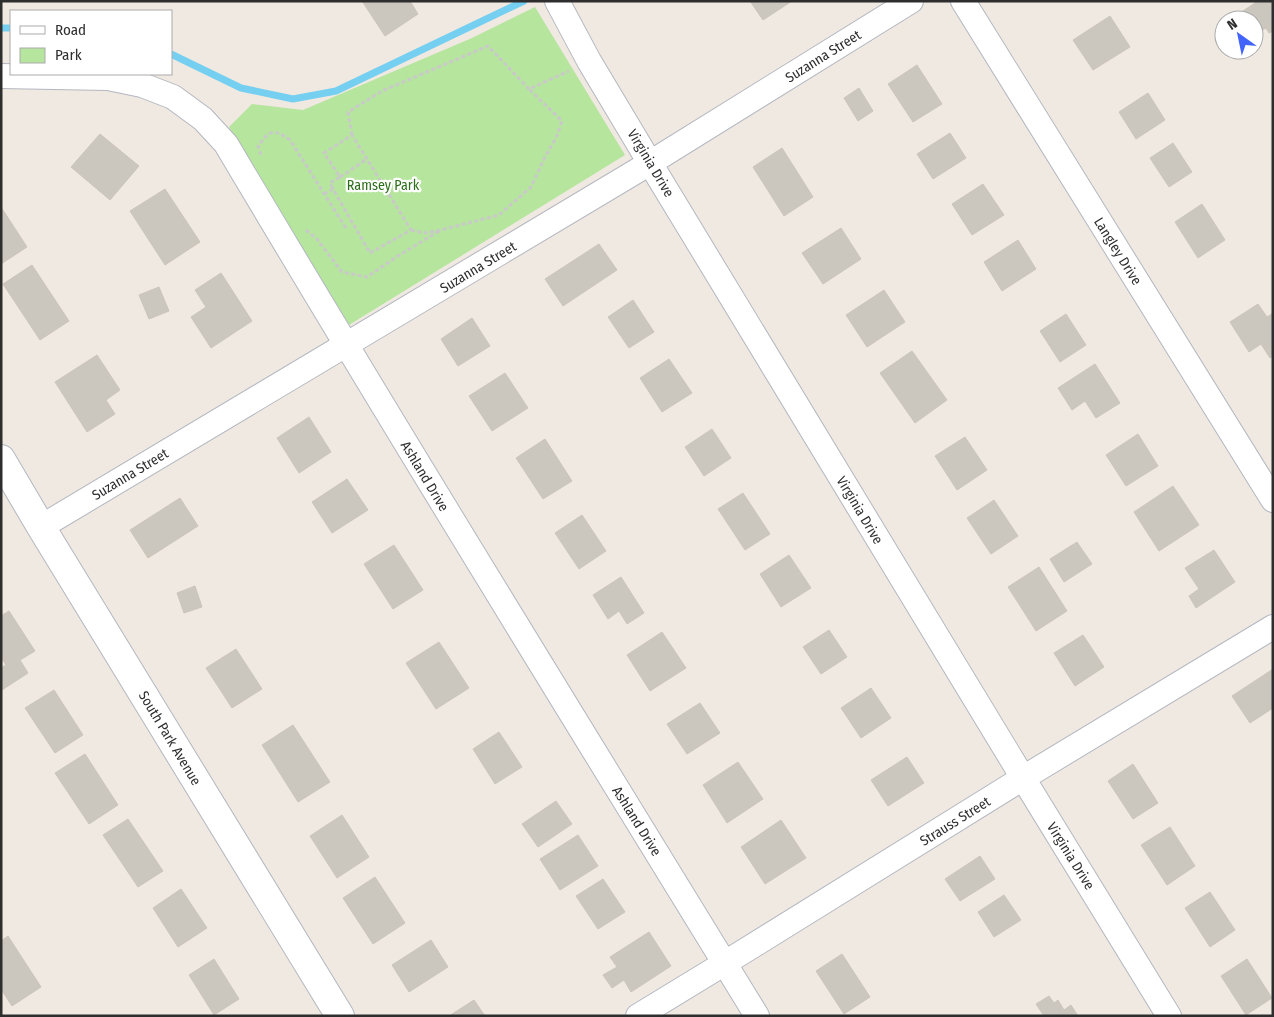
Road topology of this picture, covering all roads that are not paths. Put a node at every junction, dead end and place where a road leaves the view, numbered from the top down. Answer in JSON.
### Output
{"nodes":[{"id":1,"x":557,"y":1,"type":"edge"},
{"id":2,"x":911,"y":1,"type":"edge"},
{"id":3,"x":964,"y":1,"type":"edge"},
{"id":4,"x":1,"y":76,"type":"edge"},
{"id":5,"x":650,"y":163,"type":"junction"},
{"id":6,"x":346,"y":346,"type":"junction"},
{"id":7,"x":1,"y":459,"type":"edge"},
{"id":8,"x":1273,"y":500,"type":"edge"},
{"id":9,"x":41,"y":527,"type":"junction"},
{"id":10,"x":1273,"y":627,"type":"edge"},
{"id":11,"x":1023,"y":778,"type":"junction"},
{"id":12,"x":725,"y":963,"type":"junction"},
{"id":13,"x":340,"y":1016,"type":"edge"},
{"id":14,"x":638,"y":1016,"type":"edge"},
{"id":15,"x":757,"y":1016,"type":"edge"},
{"id":16,"x":1168,"y":1016,"type":"edge"}],
"edges":[{"from":1,"to":5,"type":"street","name":"Virginia Drive"},
{"from":2,"to":5,"type":"street","name":"Suzanna Street"},
{"from":3,"to":8,"type":"street","name":"Langley Drive"},
{"from":4,"to":6,"type":"street","name":"Ashland Drive"},
{"from":5,"to":6,"type":"street","name":"Suzanna Street"},
{"from":5,"to":11,"type":"street","name":"Virginia Drive"},
{"from":6,"to":9,"type":"street","name":"Suzanna Street"},
{"from":6,"to":12,"type":"street","name":"Ashland Drive"},
{"from":7,"to":9,"type":"street","name":"South Park Avenue"},
{"from":9,"to":13,"type":"street","name":"South Park Avenue"},
{"from":10,"to":11,"type":"street","name":"Strauss Street"},
{"from":11,"to":12,"type":"street","name":"Strauss Street"},
{"from":11,"to":16,"type":"street","name":"Virginia Drive"},
{"from":12,"to":14,"type":"street","name":"Strauss Street"},
{"from":12,"to":15,"type":"street","name":"Ashland Drive"}]}
